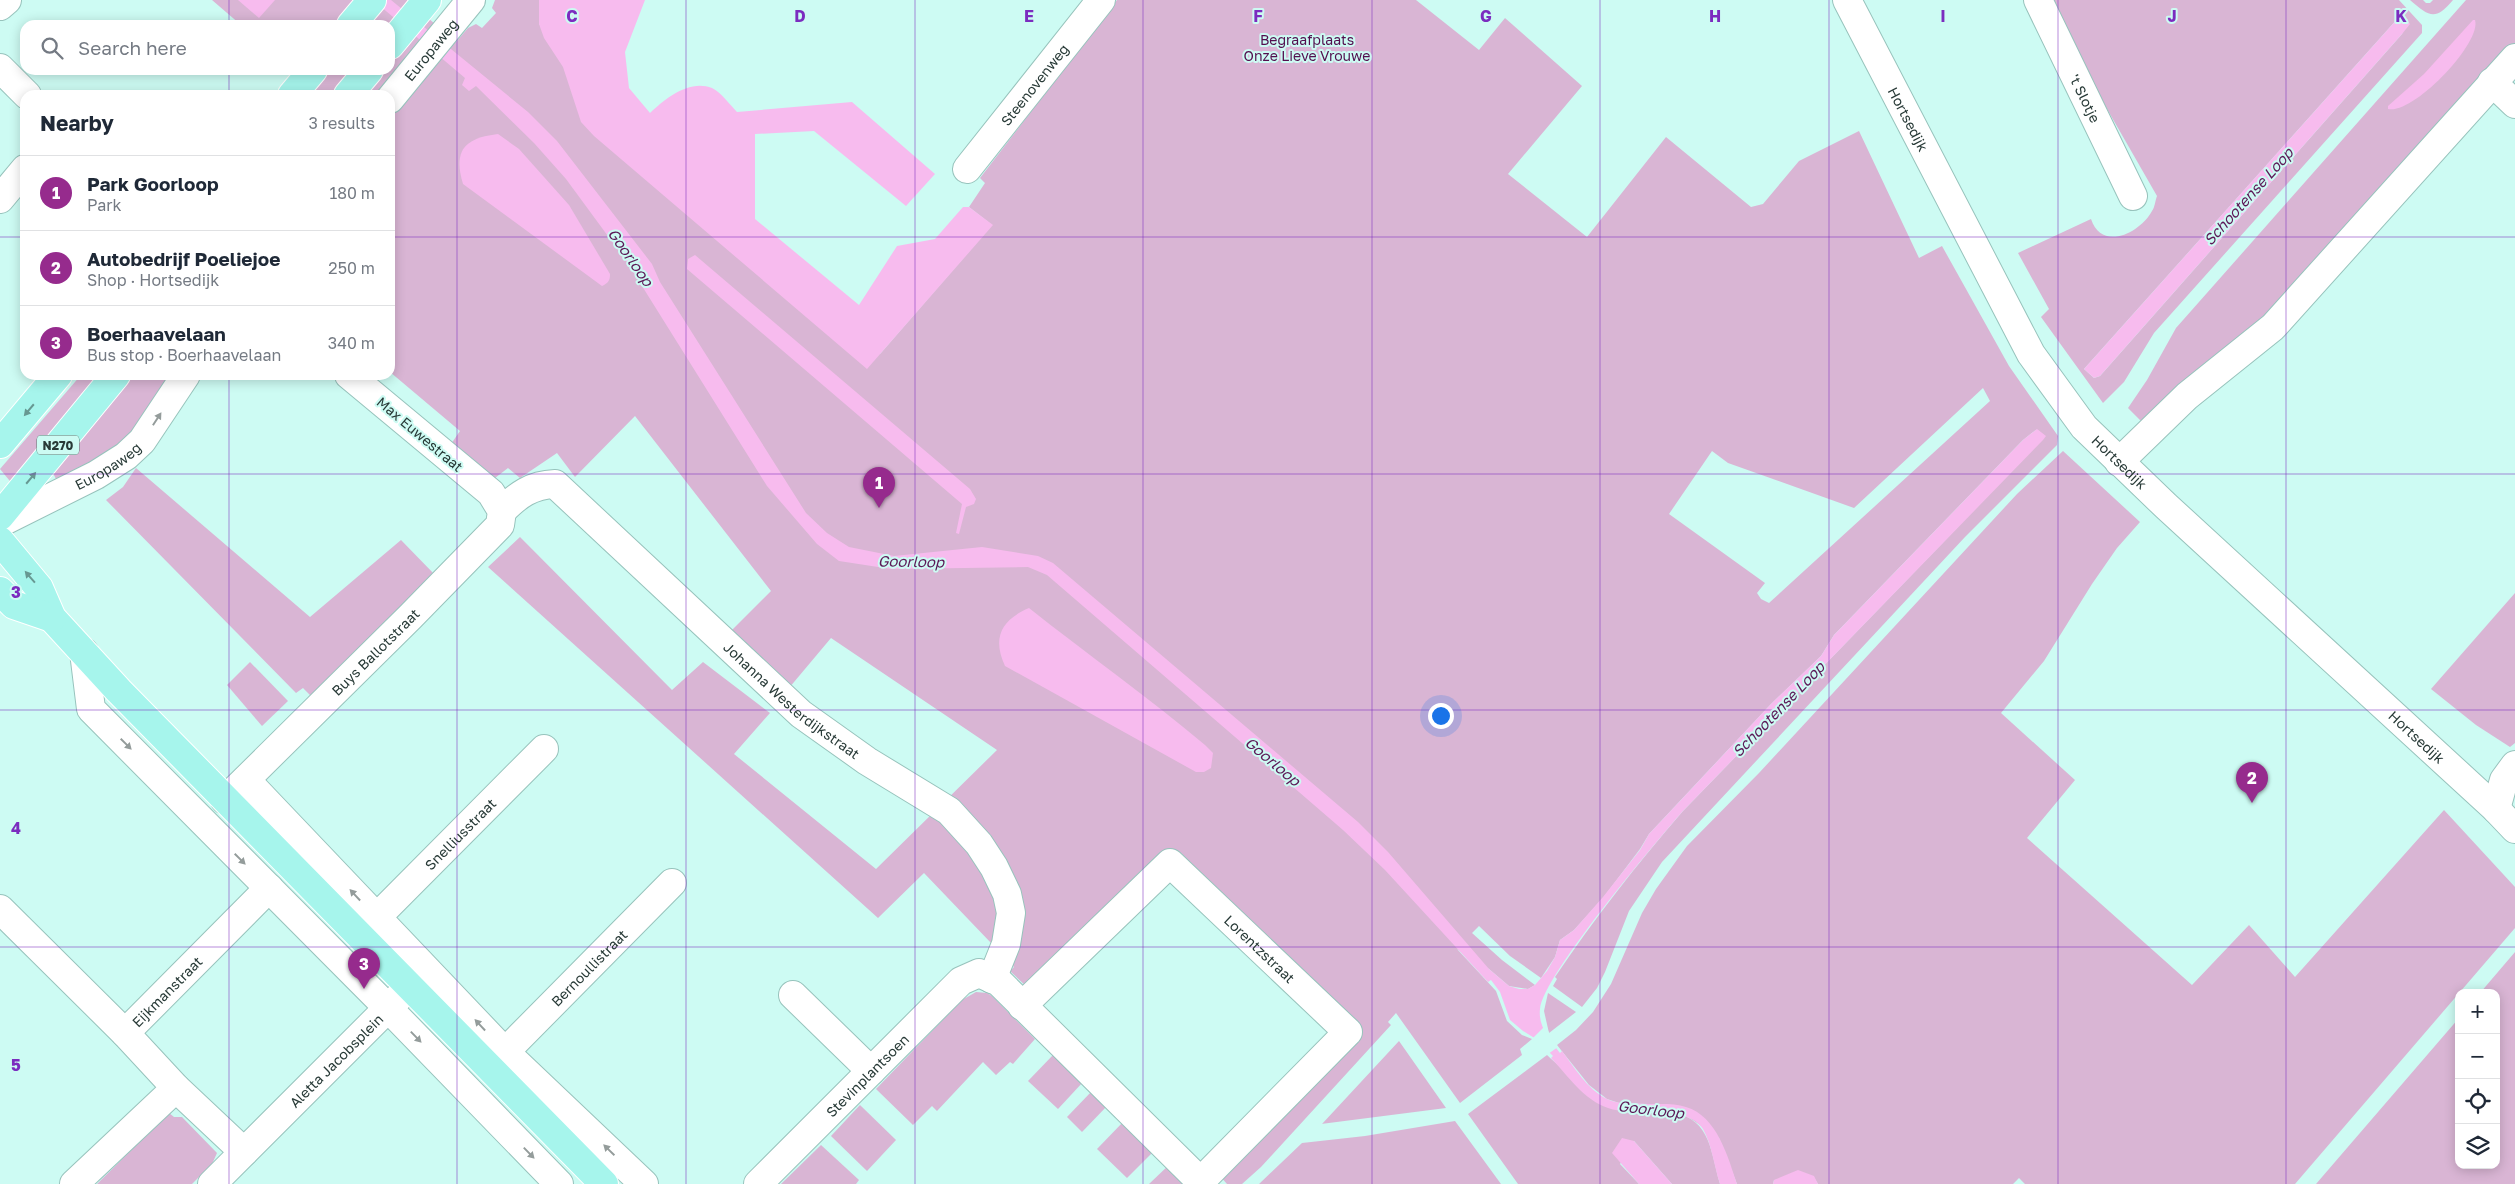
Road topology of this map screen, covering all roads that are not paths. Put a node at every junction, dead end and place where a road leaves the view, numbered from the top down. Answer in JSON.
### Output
{"nodes":[{"id":1,"x":7,"y":0,"type":"edge"},
{"id":2,"x":471,"y":0,"type":"edge"},
{"id":3,"x":1101,"y":0,"type":"edge"},
{"id":4,"x":1847,"y":0,"type":"edge"},
{"id":5,"x":2038,"y":0,"type":"edge"},
{"id":6,"x":426,"y":2,"type":"edge"},
{"id":7,"x":0,"y":6,"type":"edge"},
{"id":8,"x":395,"y":38,"type":"edge"},
{"id":9,"x":2515,"y":58,"type":"edge"},
{"id":10,"x":0,"y":68,"type":"edge"},
{"id":11,"x":309,"y":75,"type":"edge"},
{"id":12,"x":365,"y":75,"type":"edge"},
{"id":13,"x":2492,"y":82,"type":"junction"},
{"id":14,"x":22,"y":90,"type":"edge"},
{"id":15,"x":296,"y":90,"type":"edge"},
{"id":16,"x":352,"y":90,"type":"edge"},
{"id":17,"x":395,"y":93,"type":"edge"},
{"id":18,"x":2515,"y":104,"type":"edge"},
{"id":19,"x":967,"y":169,"type":"dead end"},
{"id":20,"x":20,"y":175,"type":"edge"},
{"id":21,"x":2132,"y":196,"type":"dead end"},
{"id":22,"x":0,"y":198,"type":"edge"},
{"id":23,"x":54,"y":380,"type":"edge"},
{"id":24,"x":112,"y":380,"type":"edge"},
{"id":25,"x":183,"y":380,"type":"edge"},
{"id":26,"x":355,"y":380,"type":"edge"},
{"id":27,"x":0,"y":444,"type":"edge"},
{"id":28,"x":2119,"y":462,"type":"junction"},
{"id":29,"x":496,"y":502,"type":"junction"},
{"id":30,"x":0,"y":516,"type":"edge"},
{"id":31,"x":0,"y":523,"type":"edge"},
{"id":32,"x":0,"y":541,"type":"edge"},
{"id":33,"x":0,"y":591,"type":"edge"},
{"id":34,"x":52,"y":618,"type":"junction"},
{"id":35,"x":84,"y":652,"type":"junction"},
{"id":36,"x":544,"y":749,"type":"dead end"},
{"id":37,"x":2515,"y":766,"type":"edge"},
{"id":38,"x":246,"y":780,"type":"junction"},
{"id":39,"x":225,"y":800,"type":"junction"},
{"id":40,"x":2506,"y":804,"type":"edge"},
{"id":41,"x":2515,"y":829,"type":"edge"},
{"id":42,"x":672,"y":883,"type":"dead end"},
{"id":43,"x":269,"y":888,"type":"junction"},
{"id":44,"x":0,"y":909,"type":"edge"},
{"id":45,"x":376,"y":918,"type":"junction"},
{"id":46,"x":985,"y":976,"type":"junction"},
{"id":47,"x":418,"y":977,"type":"junction"},
{"id":48,"x":793,"y":995,"type":"dead end"},
{"id":49,"x":1022,"y":1006,"type":"junction"},
{"id":50,"x":388,"y":1008,"type":"junction"},
{"id":51,"x":125,"y":1032,"type":"junction"},
{"id":52,"x":505,"y":1052,"type":"junction"},
{"id":53,"x":871,"y":1071,"type":"junction"},
{"id":54,"x":176,"y":1088,"type":"junction"},
{"id":55,"x":244,"y":1152,"type":"junction"},
{"id":56,"x":548,"y":1180,"type":"edge"},
{"id":57,"x":1202,"y":1183,"type":"edge"},
{"id":58,"x":74,"y":1184,"type":"edge"},
{"id":59,"x":212,"y":1184,"type":"edge"},
{"id":60,"x":604,"y":1184,"type":"edge"},
{"id":61,"x":644,"y":1184,"type":"edge"},
{"id":62,"x":758,"y":1184,"type":"edge"}],
"edges":[{"from":1,"to":7,"type":"street"},
{"from":2,"to":17,"type":"street","name":"Europaweg"},
{"from":3,"to":19,"type":"street","name":"Steenovenweg"},
{"from":4,"to":28,"type":"street","name":"Hortsedijk"},
{"from":5,"to":21,"type":"street","name":"'t Slotje"},
{"from":6,"to":8,"type":"main road"},
{"from":9,"to":13,"type":"street"},
{"from":10,"to":14,"type":"street"},
{"from":11,"to":15,"type":"main road"},
{"from":12,"to":16,"type":"main road"},
{"from":13,"to":18,"type":"street"},
{"from":13,"to":28,"type":"street"},
{"from":20,"to":22,"type":"street"},
{"from":23,"to":27,"type":"main road","one_way":true},
{"from":30,"to":24,"type":"main road","number":"N270","one_way":true},
{"from":31,"to":25,"type":"street","name":"Europaweg","one_way":true},
{"from":26,"to":29,"type":"street","name":"Max Euwestraat"},
{"from":28,"to":40,"type":"street","name":"Hortsedijk"},
{"from":29,"to":38,"type":"street","name":"Buys Ballotstraat"},
{"from":29,"to":46,"type":"street","name":"Johanna Westerdijkstraat"},
{"from":34,"to":32,"type":"main road","one_way":true},
{"from":33,"to":34,"type":"main road"},
{"from":34,"to":35,"type":"main road"},
{"from":35,"to":39,"type":"main road"},
{"from":35,"to":43,"type":"street","one_way":true},
{"from":36,"to":45,"type":"street","name":"Snelliusstraat"},
{"from":37,"to":40,"type":"street"},
{"from":38,"to":39,"type":"street","name":"Buys Ballotstraat"},
{"from":45,"to":38,"type":"street","one_way":true},
{"from":39,"to":47,"type":"main road"},
{"from":40,"to":41,"type":"street","name":"Hortsedijk"},
{"from":42,"to":52,"type":"street","name":"Bernoullistraat"},
{"from":43,"to":50,"type":"street"},
{"from":43,"to":51,"type":"street","name":"Eijkmanstraat"},
{"from":44,"to":51,"type":"street","name":"Eijkmanstraat"},
{"from":45,"to":47,"type":"street"},
{"from":46,"to":49,"type":"street","name":"Lorentzstraat"},
{"from":46,"to":53,"type":"street","name":"Stevinplantsoen"},
{"from":47,"to":50,"type":"street","name":"Aletta Jacobsplein"},
{"from":52,"to":47,"type":"street","one_way":true},
{"from":47,"to":60,"type":"main road"},
{"from":48,"to":53,"type":"street"},
{"from":49,"to":57,"type":"street","name":"Lorentzstraat"},
{"from":49,"to":57,"type":"street","name":"Lorentzstraat"},
{"from":50,"to":55,"type":"street","name":"Aletta Jacobsplein"},
{"from":50,"to":56,"type":"street","one_way":true},
{"from":51,"to":54,"type":"street"},
{"from":61,"to":52,"type":"street","one_way":true},
{"from":53,"to":62,"type":"street","name":"Stevinplantsoen"},
{"from":54,"to":55,"type":"street"},
{"from":54,"to":58,"type":"street"},
{"from":55,"to":59,"type":"street","name":"Aletta Jacobsplein"}]}
